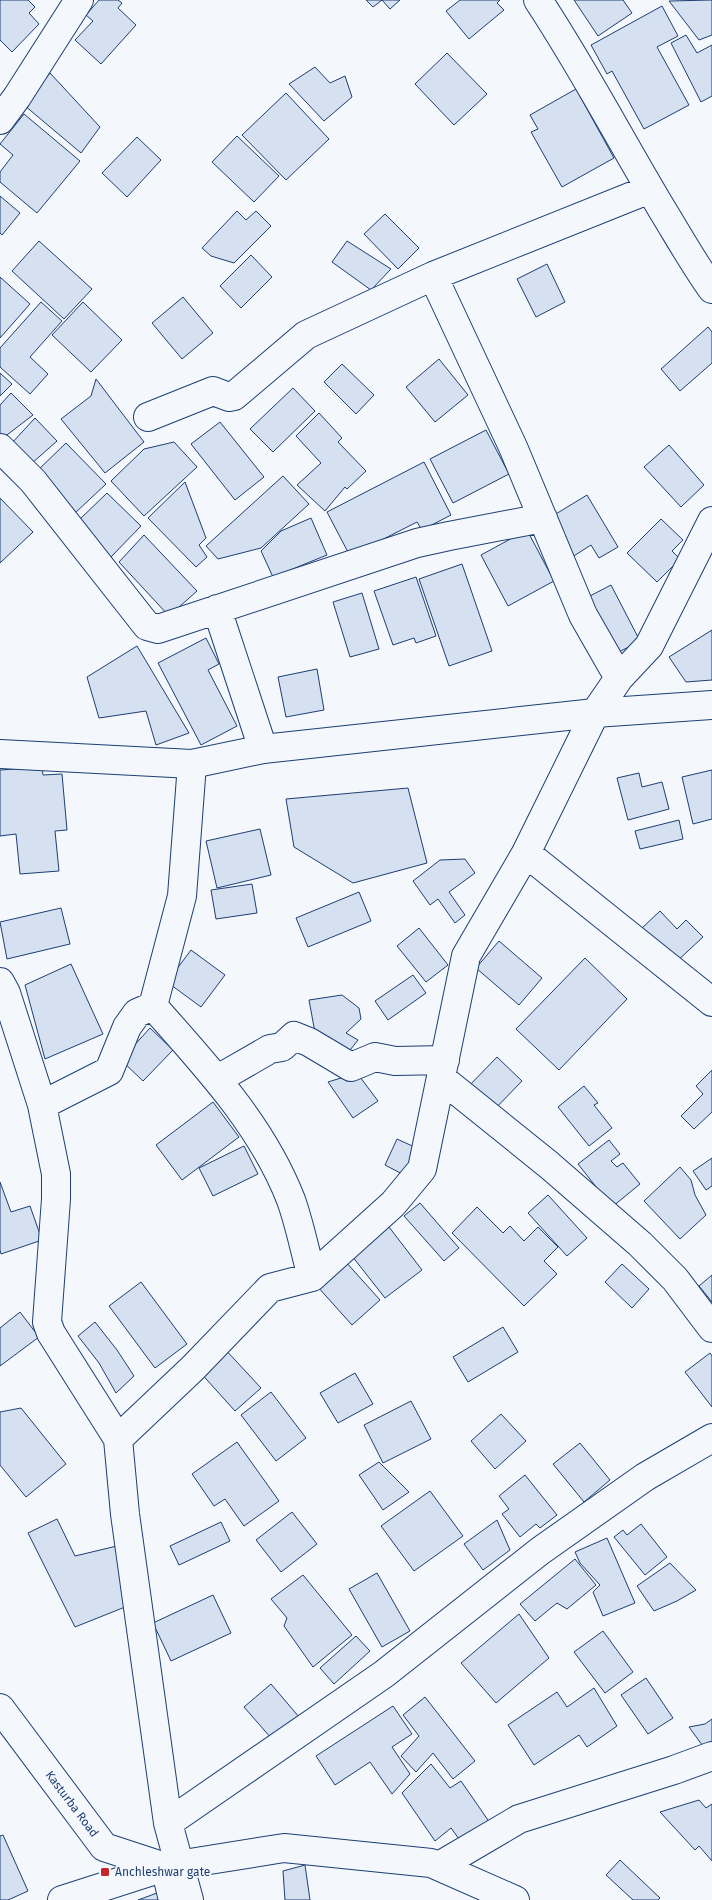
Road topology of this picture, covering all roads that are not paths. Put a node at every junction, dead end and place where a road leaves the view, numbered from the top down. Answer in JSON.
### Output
{"nodes":[{"id":1,"x":79,"y":0,"type":"edge"},
{"id":2,"x":538,"y":0,"type":"edge"},
{"id":3,"x":0,"y":120,"type":"edge"},
{"id":4,"x":650,"y":189,"type":"junction"},
{"id":5,"x":433,"y":276,"type":"junction"},
{"id":6,"x":709,"y":278,"type":"edge"},
{"id":7,"x":148,"y":417,"type":"dead end"},
{"id":8,"x":0,"y":448,"type":"edge"},
{"id":9,"x":543,"y":518,"type":"junction"},
{"id":10,"x":712,"y":520,"type":"edge"},
{"id":11,"x":217,"y":609,"type":"junction"},
{"id":12,"x":619,"y":678,"type":"junction"},
{"id":13,"x":712,"y":705,"type":"edge"},
{"id":14,"x":595,"y":713,"type":"junction"},
{"id":15,"x":264,"y":749,"type":"junction"},
{"id":16,"x":0,"y":754,"type":"edge"},
{"id":17,"x":192,"y":764,"type":"junction"},
{"id":18,"x":526,"y":853,"type":"junction"},
{"id":19,"x":0,"y":982,"type":"edge"},
{"id":20,"x":712,"y":1002,"type":"edge"},
{"id":21,"x":153,"y":1006,"type":"junction"},
{"id":22,"x":443,"y":1069,"type":"junction"},
{"id":23,"x":218,"y":1079,"type":"junction"},
{"id":24,"x":42,"y":1105,"type":"junction"},
{"id":25,"x":312,"y":1277,"type":"junction"},
{"id":26,"x":712,"y":1328,"type":"edge"},
{"id":27,"x":712,"y":1438,"type":"edge"},
{"id":28,"x":118,"y":1439,"type":"junction"},
{"id":29,"x":0,"y":1708,"type":"edge"},
{"id":30,"x":712,"y":1756,"type":"edge"},
{"id":31,"x":168,"y":1823,"type":"junction"},
{"id":32,"x":171,"y":1866,"type":"junction"},
{"id":33,"x":439,"y":1866,"type":"junction"},
{"id":34,"x":62,"y":1900,"type":"edge"},
{"id":35,"x":173,"y":1900,"type":"edge"},
{"id":36,"x":189,"y":1900,"type":"edge"},
{"id":37,"x":515,"y":1900,"type":"edge"}],
"edges":[{"from":1,"to":3,"type":"street"},
{"from":2,"to":4,"type":"street"},
{"from":4,"to":5,"type":"street"},
{"from":4,"to":6,"type":"street"},
{"from":5,"to":7,"type":"street"},
{"from":5,"to":9,"type":"street"},
{"from":8,"to":11,"type":"street"},
{"from":9,"to":11,"type":"street"},
{"from":9,"to":12,"type":"street"},
{"from":10,"to":12,"type":"street"},
{"from":11,"to":15,"type":"street"},
{"from":12,"to":14,"type":"street"},
{"from":13,"to":14,"type":"street"},
{"from":14,"to":15,"type":"street"},
{"from":14,"to":18,"type":"street"},
{"from":15,"to":17,"type":"street"},
{"from":16,"to":17,"type":"street"},
{"from":17,"to":21,"type":"street"},
{"from":18,"to":20,"type":"street"},
{"from":18,"to":22,"type":"street"},
{"from":19,"to":24,"type":"street"},
{"from":21,"to":23,"type":"street"},
{"from":21,"to":24,"type":"street"},
{"from":22,"to":23,"type":"street"},
{"from":22,"to":25,"type":"street"},
{"from":22,"to":26,"type":"street"},
{"from":23,"to":25,"type":"street"},
{"from":24,"to":28,"type":"street"},
{"from":25,"to":28,"type":"street"},
{"from":27,"to":31,"type":"street"},
{"from":28,"to":31,"type":"street"},
{"from":29,"to":32,"type":"street","name":"Kasturba Road"},
{"from":30,"to":33,"type":"street"},
{"from":31,"to":32,"type":"street"},
{"from":32,"to":33,"type":"street"},
{"from":32,"to":34,"type":"street"},
{"from":32,"to":35,"type":"street"},
{"from":32,"to":36,"type":"street"},
{"from":33,"to":37,"type":"street"}]}
